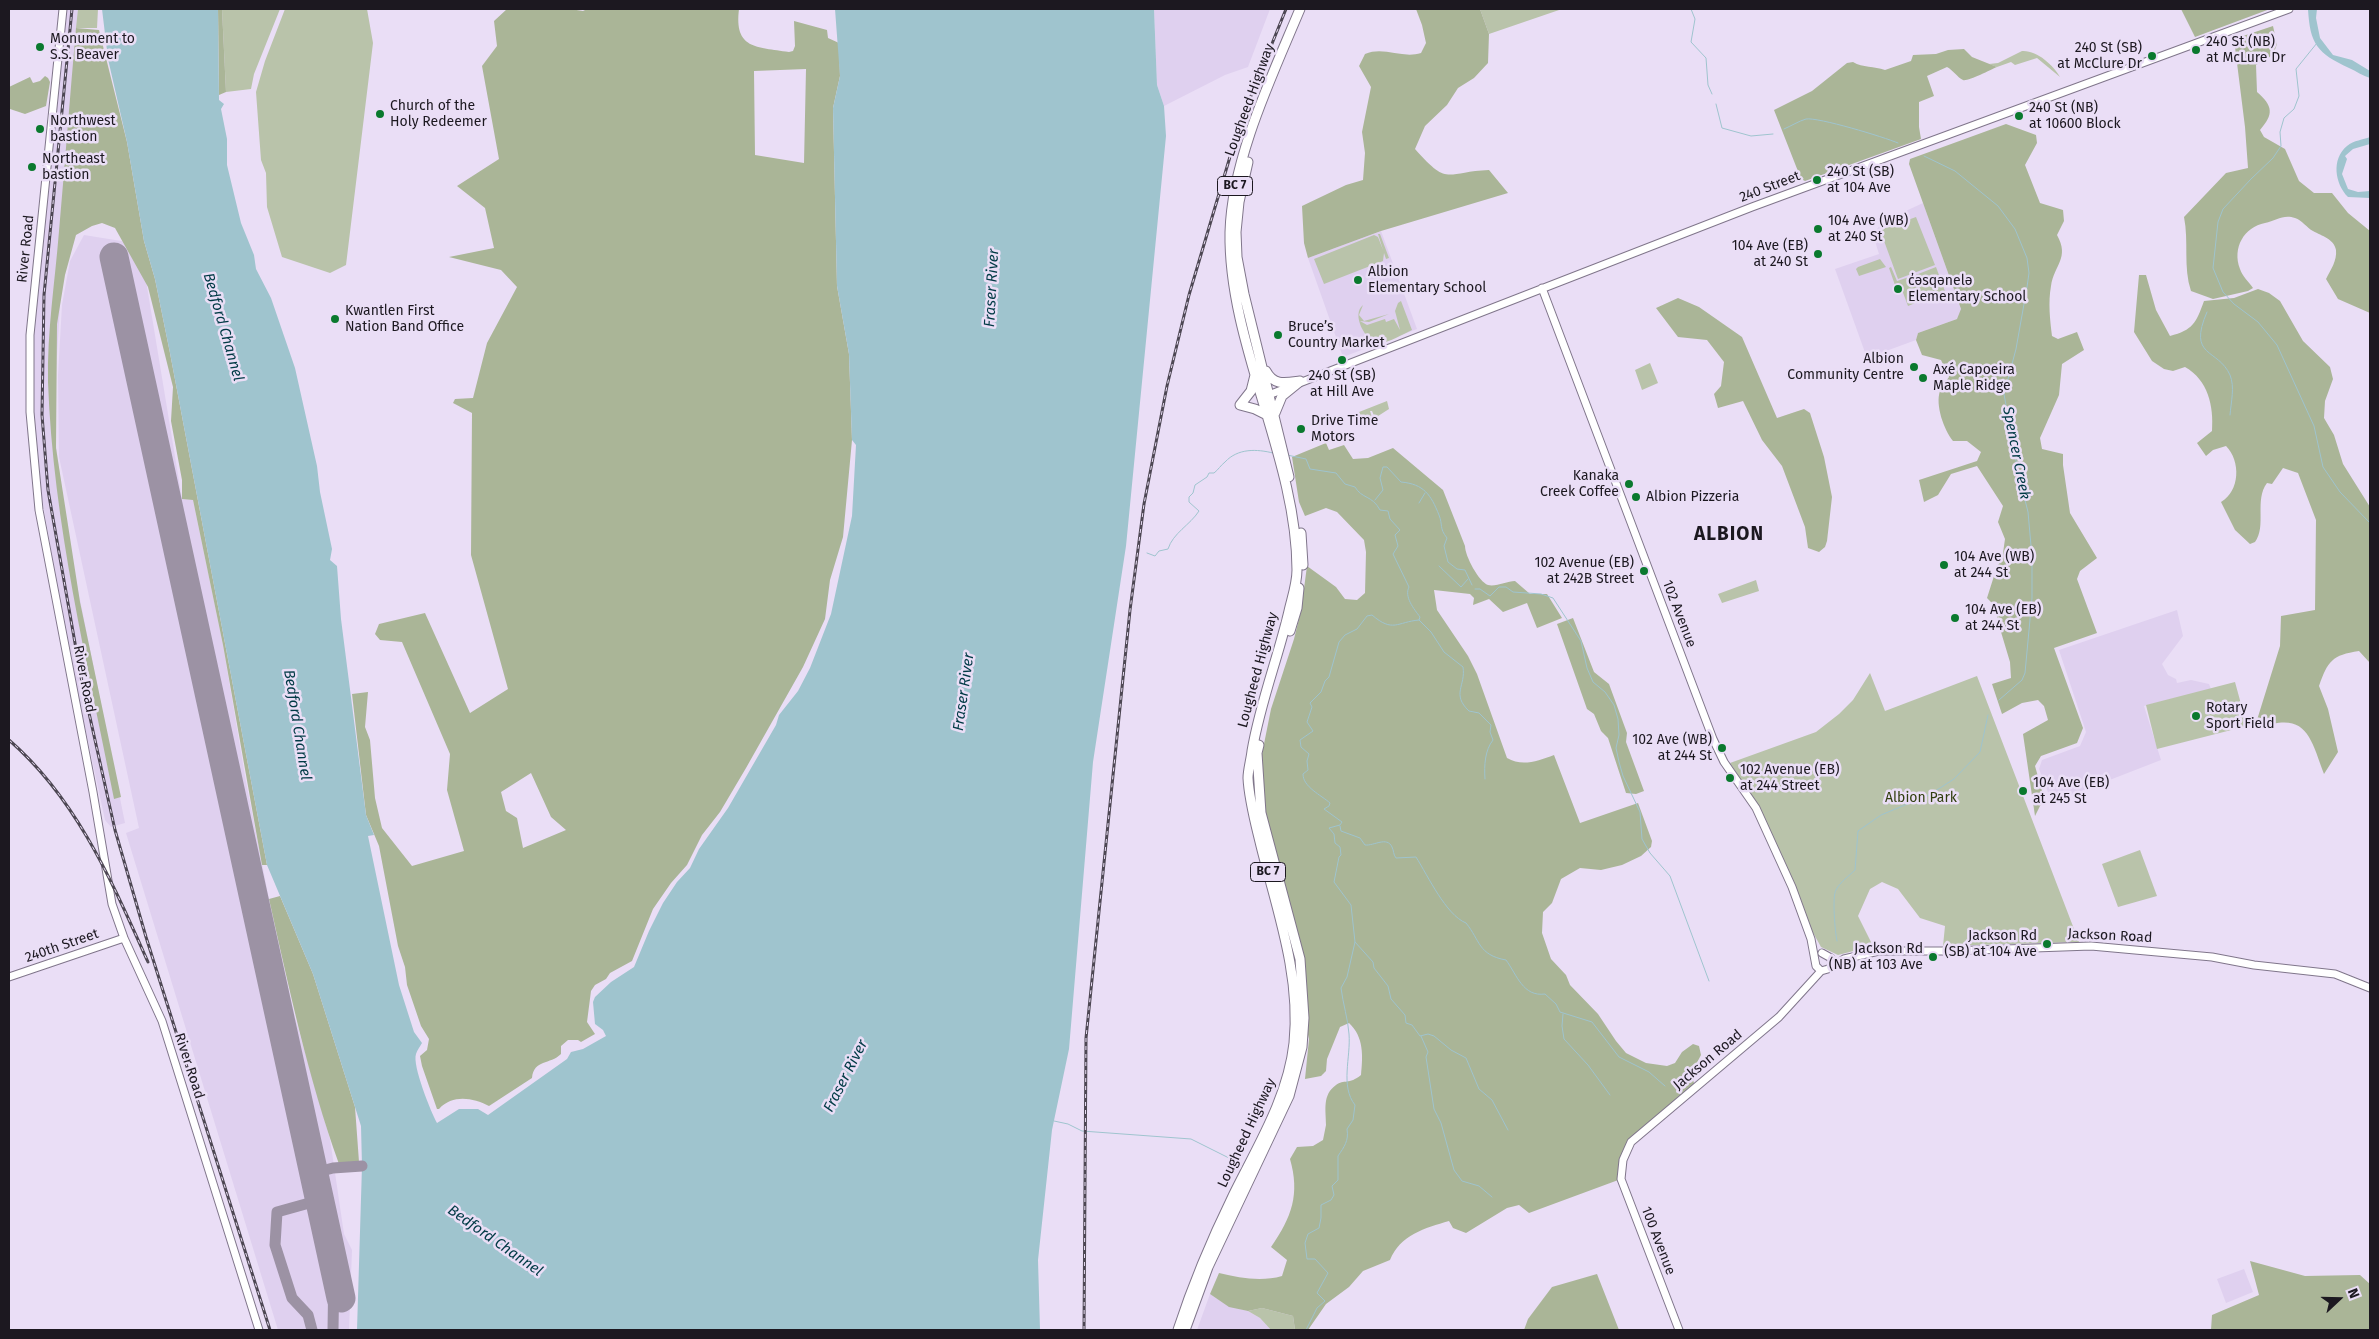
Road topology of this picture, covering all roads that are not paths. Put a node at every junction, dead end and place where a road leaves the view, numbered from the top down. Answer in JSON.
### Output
{"nodes":[{"id":1,"x":62,"y":9,"type":"edge"},
{"id":2,"x":1300,"y":9,"type":"edge"},
{"id":3,"x":1306,"y":9,"type":"edge"},
{"id":4,"x":2289,"y":9,"type":"edge"},
{"id":5,"x":1542,"y":288,"type":"junction"},
{"id":6,"x":1261,"y":362,"type":"junction"},
{"id":7,"x":1256,"y":372,"type":"junction"},
{"id":8,"x":1300,"y":381,"type":"junction"},
{"id":9,"x":1266,"y":396,"type":"junction"},
{"id":10,"x":1271,"y":416,"type":"junction"},
{"id":11,"x":124,"y":938,"type":"junction"},
{"id":12,"x":1819,"y":955,"type":"junction"},
{"id":13,"x":1832,"y":962,"type":"junction"},
{"id":14,"x":1819,"y":968,"type":"junction"},
{"id":15,"x":9,"y":977,"type":"edge"},
{"id":16,"x":2370,"y":988,"type":"edge"},
{"id":17,"x":1623,"y":1160,"type":"joint"},
{"id":18,"x":259,"y":1330,"type":"edge"},
{"id":19,"x":1178,"y":1330,"type":"edge"},
{"id":20,"x":1185,"y":1330,"type":"edge"},
{"id":21,"x":1679,"y":1330,"type":"edge"}],
"edges":[{"from":1,"to":11,"type":"main road","name":"River Road"},
{"from":2,"to":7,"type":"highway","name":"Lougheed Highway","number":"BC 7"},
{"from":3,"to":6,"type":"highway","name":"Lougheed Highway","number":"BC 7"},
{"from":4,"to":5,"type":"main road","name":"240 Street"},
{"from":5,"to":8,"type":"main road","name":"240 Street"},
{"from":5,"to":12,"type":"main road","name":"102 Avenue"},
{"from":6,"to":8,"type":"highway"},
{"from":6,"to":9,"type":"highway","name":"Lougheed Highway","number":"BC 7"},
{"from":7,"to":9,"type":"highway","name":"Lougheed Highway","number":"BC 7"},
{"from":7,"to":10,"type":"highway"},
{"from":8,"to":9,"type":"main road","name":"240 Street"},
{"from":8,"to":10,"type":"highway"},
{"from":9,"to":10,"type":"highway","name":"Lougheed Highway","number":"BC 7"},
{"from":10,"to":19,"type":"highway","name":"Lougheed Highway","number":"BC 7"},
{"from":10,"to":20,"type":"highway","name":"Lougheed Highway","number":"BC 7"},
{"from":11,"to":15,"type":"main road","name":"240th Street"},
{"from":11,"to":18,"type":"main road","name":"River Road"},
{"from":12,"to":13,"type":"main road"},
{"from":12,"to":14,"type":"main road"},
{"from":13,"to":14,"type":"main road"},
{"from":13,"to":16,"type":"main road","name":"Jackson Road"},
{"from":14,"to":17,"type":"main road","name":"Jackson Road"},
{"from":17,"to":21,"type":"main road","name":"100 Avenue"}]}
